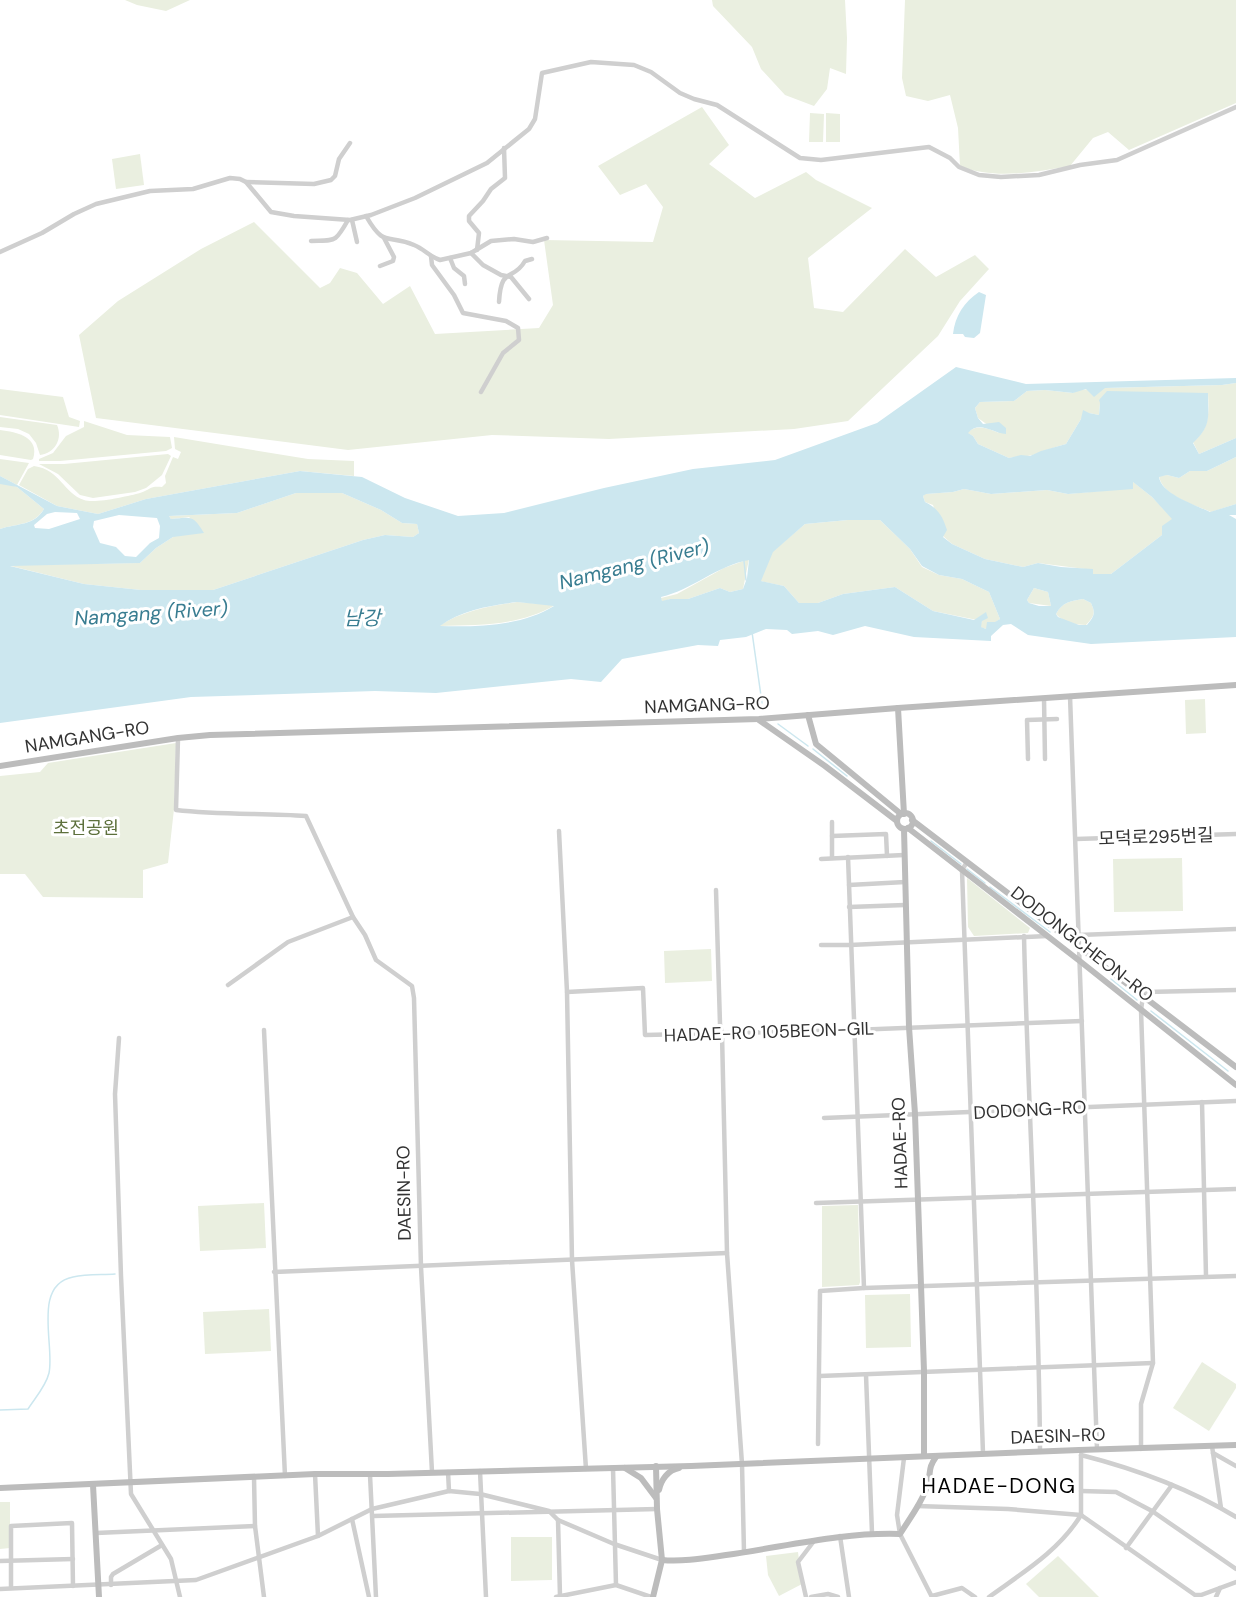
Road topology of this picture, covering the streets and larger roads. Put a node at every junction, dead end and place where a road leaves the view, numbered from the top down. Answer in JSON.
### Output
{"nodes":[{"id":1,"x":1236,"y":107,"type":"edge"},
{"id":2,"x":350,"y":143,"type":"dead end"},
{"id":3,"x":504,"y":148,"type":"junction"},
{"id":4,"x":246,"y":182,"type":"junction"},
{"id":5,"x":366,"y":216,"type":"junction"},
{"id":6,"x":350,"y":220,"type":"junction"},
{"id":7,"x":384,"y":238,"type":"junction"},
{"id":8,"x":548,"y":238,"type":"dead end"},
{"id":9,"x":310,"y":241,"type":"dead end"},
{"id":10,"x":357,"y":242,"type":"dead end"},
{"id":11,"x":477,"y":250,"type":"junction"},
{"id":12,"x":0,"y":252,"type":"edge"},
{"id":13,"x":471,"y":253,"type":"junction"},
{"id":14,"x":431,"y":256,"type":"junction"},
{"id":15,"x":450,"y":258,"type":"junction"},
{"id":16,"x":532,"y":259,"type":"dead end"},
{"id":17,"x":380,"y":266,"type":"dead end"},
{"id":18,"x":505,"y":276,"type":"junction"},
{"id":19,"x":465,"y":284,"type":"dead end"},
{"id":20,"x":529,"y":299,"type":"dead end"},
{"id":21,"x":500,"y":302,"type":"dead end"},
{"id":22,"x":481,"y":392,"type":"dead end"},
{"id":23,"x":1236,"y":685,"type":"edge"},
{"id":24,"x":1070,"y":696,"type":"junction"},
{"id":25,"x":1044,"y":698,"type":"junction"},
{"id":26,"x":898,"y":708,"type":"junction"},
{"id":27,"x":808,"y":715,"type":"junction"},
{"id":28,"x":759,"y":719,"type":"junction"},
{"id":29,"x":1045,"y":719,"type":"junction"},
{"id":30,"x":1057,"y":719,"type":"dead end"},
{"id":31,"x":178,"y":738,"type":"junction"},
{"id":32,"x":820,"y":748,"type":"junction"},
{"id":33,"x":812,"y":756,"type":"junction"},
{"id":34,"x":1028,"y":759,"type":"dead end"},
{"id":35,"x":1046,"y":759,"type":"dead end"},
{"id":36,"x":0,"y":765,"type":"edge"},
{"id":37,"x":903,"y":814,"type":"junction"},
{"id":38,"x":912,"y":820,"type":"junction"},
{"id":39,"x":897,"y":821,"type":"junction"},
{"id":40,"x":832,"y":822,"type":"dead end"},
{"id":41,"x":906,"y":829,"type":"junction"},
{"id":42,"x":559,"y":831,"type":"dead end"},
{"id":43,"x":1236,"y":834,"type":"edge"},
{"id":44,"x":832,"y":836,"type":"junction"},
{"id":45,"x":1076,"y":839,"type":"junction"},
{"id":46,"x":904,"y":855,"type":"junction"},
{"id":47,"x":887,"y":856,"type":"junction"},
{"id":48,"x":848,"y":857,"type":"junction"},
{"id":49,"x":832,"y":858,"type":"junction"},
{"id":50,"x":821,"y":859,"type":"dead end"},
{"id":51,"x":967,"y":862,"type":"junction"},
{"id":52,"x":962,"y":870,"type":"junction"},
{"id":53,"x":905,"y":882,"type":"junction"},
{"id":54,"x":995,"y":883,"type":"junction"},
{"id":55,"x":849,"y":885,"type":"junction"},
{"id":56,"x":716,"y":890,"type":"dead end"},
{"id":57,"x":989,"y":891,"type":"junction"},
{"id":58,"x":905,"y":905,"type":"junction"},
{"id":59,"x":849,"y":907,"type":"junction"},
{"id":60,"x":353,"y":917,"type":"junction"},
{"id":61,"x":1236,"y":929,"type":"edge"},
{"id":62,"x":1079,"y":935,"type":"junction"},
{"id":63,"x":1024,"y":936,"type":"junction"},
{"id":64,"x":1047,"y":936,"type":"junction"},
{"id":65,"x":1067,"y":938,"type":"junction"},
{"id":66,"x":965,"y":940,"type":"junction"},
{"id":67,"x":906,"y":942,"type":"junction"},
{"id":68,"x":821,"y":945,"type":"dead end"},
{"id":69,"x":850,"y":945,"type":"junction"},
{"id":70,"x":1062,"y":947,"type":"junction"},
{"id":71,"x":1080,"y":948,"type":"junction"},
{"id":72,"x":1081,"y":962,"type":"junction"},
{"id":73,"x":228,"y":986,"type":"dead end"},
{"id":74,"x":1236,"y":990,"type":"edge"},
{"id":75,"x":567,"y":992,"type":"junction"},
{"id":76,"x":1143,"y":996,"type":"junction"},
{"id":77,"x":1141,"y":1010,"type":"junction"},
{"id":78,"x":1082,"y":1021,"type":"junction"},
{"id":79,"x":1026,"y":1023,"type":"junction"},
{"id":80,"x":968,"y":1025,"type":"junction"},
{"id":81,"x":909,"y":1027,"type":"junction"},
{"id":82,"x":264,"y":1030,"type":"dead end"},
{"id":83,"x":854,"y":1030,"type":"junction"},
{"id":84,"x":722,"y":1034,"type":"junction"},
{"id":85,"x":119,"y":1038,"type":"dead end"},
{"id":86,"x":1236,"y":1067,"type":"edge"},
{"id":87,"x":1236,"y":1085,"type":"edge"},
{"id":88,"x":1236,"y":1101,"type":"edge"},
{"id":89,"x":1202,"y":1102,"type":"junction"},
{"id":90,"x":1143,"y":1105,"type":"junction"},
{"id":91,"x":1084,"y":1107,"type":"junction"},
{"id":92,"x":1028,"y":1109,"type":"junction"},
{"id":93,"x":971,"y":1113,"type":"junction"},
{"id":94,"x":915,"y":1114,"type":"junction"},
{"id":95,"x":857,"y":1117,"type":"junction"},
{"id":96,"x":824,"y":1118,"type":"dead end"},
{"id":97,"x":1204,"y":1189,"type":"junction"},
{"id":98,"x":1236,"y":1189,"type":"edge"},
{"id":99,"x":1147,"y":1192,"type":"junction"},
{"id":100,"x":1089,"y":1193,"type":"junction"},
{"id":101,"x":1032,"y":1196,"type":"junction"},
{"id":102,"x":975,"y":1198,"type":"junction"},
{"id":103,"x":917,"y":1200,"type":"junction"},
{"id":104,"x":860,"y":1202,"type":"junction"},
{"id":105,"x":816,"y":1203,"type":"dead end"},
{"id":106,"x":727,"y":1253,"type":"junction"},
{"id":107,"x":572,"y":1260,"type":"junction"},
{"id":108,"x":421,"y":1267,"type":"junction"},
{"id":109,"x":274,"y":1272,"type":"junction"},
{"id":110,"x":1206,"y":1276,"type":"junction"},
{"id":111,"x":1236,"y":1276,"type":"edge"},
{"id":112,"x":1151,"y":1279,"type":"junction"},
{"id":113,"x":1091,"y":1281,"type":"junction"},
{"id":114,"x":1035,"y":1282,"type":"junction"},
{"id":115,"x":978,"y":1284,"type":"junction"},
{"id":116,"x":920,"y":1285,"type":"junction"},
{"id":117,"x":864,"y":1288,"type":"junction"},
{"id":118,"x":1153,"y":1363,"type":"junction"},
{"id":119,"x":1096,"y":1365,"type":"junction"},
{"id":120,"x":1040,"y":1367,"type":"junction"},
{"id":121,"x":981,"y":1369,"type":"junction"},
{"id":122,"x":924,"y":1371,"type":"junction"},
{"id":123,"x":866,"y":1375,"type":"junction"},
{"id":124,"x":820,"y":1376,"type":"junction"},
{"id":125,"x":818,"y":1444,"type":"dead end"},
{"id":126,"x":1236,"y":1445,"type":"edge"},
{"id":127,"x":1097,"y":1449,"type":"junction"},
{"id":128,"x":1141,"y":1449,"type":"junction"},
{"id":129,"x":1213,"y":1450,"type":"junction"},
{"id":130,"x":1040,"y":1451,"type":"junction"},
{"id":131,"x":1080,"y":1452,"type":"junction"},
{"id":132,"x":983,"y":1453,"type":"junction"},
{"id":133,"x":924,"y":1456,"type":"junction"},
{"id":134,"x":936,"y":1457,"type":"junction"},
{"id":135,"x":904,"y":1458,"type":"junction"},
{"id":136,"x":868,"y":1460,"type":"junction"},
{"id":137,"x":742,"y":1464,"type":"junction"},
{"id":138,"x":656,"y":1466,"type":"junction"},
{"id":139,"x":691,"y":1466,"type":"junction"},
{"id":140,"x":1236,"y":1466,"type":"edge"},
{"id":141,"x":585,"y":1468,"type":"junction"},
{"id":142,"x":613,"y":1468,"type":"junction"},
{"id":143,"x":624,"y":1468,"type":"junction"},
{"id":144,"x":480,"y":1471,"type":"junction"},
{"id":145,"x":432,"y":1472,"type":"junction"},
{"id":146,"x":448,"y":1472,"type":"junction"},
{"id":147,"x":315,"y":1474,"type":"junction"},
{"id":148,"x":370,"y":1475,"type":"junction"},
{"id":149,"x":285,"y":1476,"type":"junction"},
{"id":150,"x":254,"y":1477,"type":"junction"},
{"id":151,"x":132,"y":1482,"type":"junction"},
{"id":152,"x":93,"y":1485,"type":"junction"},
{"id":153,"x":1172,"y":1485,"type":"junction"},
{"id":154,"x":0,"y":1488,"type":"edge"},
{"id":155,"x":449,"y":1491,"type":"junction"},
{"id":156,"x":1081,"y":1491,"type":"junction"},
{"id":157,"x":480,"y":1494,"type":"junction"},
{"id":158,"x":657,"y":1499,"type":"junction"},
{"id":159,"x":917,"y":1506,"type":"junction"},
{"id":160,"x":1221,"y":1508,"type":"junction"},
{"id":161,"x":372,"y":1509,"type":"junction"},
{"id":162,"x":657,"y":1509,"type":"junction"},
{"id":163,"x":614,"y":1510,"type":"junction"},
{"id":164,"x":549,"y":1511,"type":"junction"},
{"id":165,"x":1152,"y":1511,"type":"junction"},
{"id":166,"x":482,"y":1513,"type":"junction"},
{"id":167,"x":1081,"y":1515,"type":"junction"},
{"id":168,"x":373,"y":1516,"type":"junction"},
{"id":169,"x":1236,"y":1517,"type":"edge"},
{"id":170,"x":352,"y":1519,"type":"junction"},
{"id":171,"x":558,"y":1520,"type":"junction"},
{"id":172,"x":255,"y":1526,"type":"junction"},
{"id":173,"x":152,"y":1530,"type":"junction"},
{"id":174,"x":96,"y":1533,"type":"junction"},
{"id":175,"x":872,"y":1533,"type":"junction"},
{"id":176,"x":900,"y":1534,"type":"junction"},
{"id":177,"x":318,"y":1536,"type":"junction"},
{"id":178,"x":840,"y":1536,"type":"junction"},
{"id":179,"x":814,"y":1540,"type":"junction"},
{"id":180,"x":162,"y":1545,"type":"junction"},
{"id":181,"x":615,"y":1545,"type":"junction"},
{"id":182,"x":1126,"y":1548,"type":"junction"},
{"id":183,"x":744,"y":1552,"type":"junction"},
{"id":184,"x":258,"y":1558,"type":"junction"},
{"id":185,"x":73,"y":1559,"type":"junction"},
{"id":186,"x":662,"y":1560,"type":"junction"},
{"id":187,"x":0,"y":1561,"type":"edge"},
{"id":188,"x":11,"y":1562,"type":"junction"},
{"id":189,"x":1236,"y":1569,"type":"edge"},
{"id":190,"x":177,"y":1581,"type":"junction"},
{"id":191,"x":1236,"y":1582,"type":"edge"},
{"id":192,"x":111,"y":1585,"type":"junction"},
{"id":193,"x":616,"y":1585,"type":"junction"},
{"id":194,"x":73,"y":1586,"type":"junction"},
{"id":195,"x":98,"y":1586,"type":"junction"},
{"id":196,"x":11,"y":1588,"type":"junction"},
{"id":197,"x":1220,"y":1588,"type":"junction"},
{"id":198,"x":0,"y":1589,"type":"edge"},
{"id":199,"x":99,"y":1597,"type":"edge"},
{"id":200,"x":180,"y":1597,"type":"edge"},
{"id":201,"x":264,"y":1597,"type":"edge"},
{"id":202,"x":369,"y":1597,"type":"edge"},
{"id":203,"x":376,"y":1597,"type":"edge"},
{"id":204,"x":486,"y":1597,"type":"edge"},
{"id":205,"x":558,"y":1597,"type":"edge"},
{"id":206,"x":652,"y":1597,"type":"edge"},
{"id":207,"x":806,"y":1597,"type":"edge"},
{"id":208,"x":811,"y":1597,"type":"edge"},
{"id":209,"x":838,"y":1597,"type":"edge"},
{"id":210,"x":849,"y":1597,"type":"edge"},
{"id":211,"x":932,"y":1597,"type":"edge"},
{"id":212,"x":975,"y":1597,"type":"edge"},
{"id":213,"x":989,"y":1597,"type":"edge"},
{"id":214,"x":1216,"y":1597,"type":"edge"}],
"edges":[{"from":1,"to":3,"type":"street"},
{"from":2,"to":4,"type":"street"},
{"from":3,"to":5,"type":"street"},
{"from":3,"to":11,"type":"street"},
{"from":4,"to":6,"type":"street"},
{"from":4,"to":12,"type":"street"},
{"from":5,"to":6,"type":"street"},
{"from":5,"to":7,"type":"street"},
{"from":6,"to":9,"type":"street"},
{"from":6,"to":10,"type":"street"},
{"from":7,"to":14,"type":"street"},
{"from":7,"to":17,"type":"street"},
{"from":8,"to":11,"type":"street"},
{"from":11,"to":13,"type":"street"},
{"from":13,"to":15,"type":"street"},
{"from":13,"to":18,"type":"street"},
{"from":14,"to":15,"type":"street"},
{"from":14,"to":22,"type":"street"},
{"from":15,"to":19,"type":"street"},
{"from":16,"to":18,"type":"street"},
{"from":18,"to":20,"type":"street"},
{"from":18,"to":21,"type":"street"},
{"from":23,"to":24,"type":"street","name":"NAMGANG-RO"},
{"from":24,"to":25,"type":"street","name":"NAMGANG-RO"},
{"from":24,"to":45,"type":"street"},
{"from":25,"to":26,"type":"street","name":"NAMGANG-RO"},
{"from":25,"to":29,"type":"street"},
{"from":26,"to":27,"type":"street","name":"NAMGANG-RO"},
{"from":26,"to":37,"type":"street"},
{"from":27,"to":28,"type":"street","name":"NAMGANG-RO"},
{"from":27,"to":32,"type":"street"},
{"from":28,"to":31,"type":"street","name":"NAMGANG-RO"},
{"from":28,"to":33,"type":"street"},
{"from":29,"to":30,"type":"street"},
{"from":29,"to":34,"type":"street"},
{"from":29,"to":35,"type":"street"},
{"from":31,"to":36,"type":"street","name":"NAMGANG-RO"},
{"from":31,"to":60,"type":"street"},
{"from":32,"to":33,"type":"street"},
{"from":32,"to":37,"type":"street"},
{"from":33,"to":39,"type":"street"},
{"from":37,"to":38,"type":"street"},
{"from":37,"to":39,"type":"street"},
{"from":38,"to":41,"type":"street"},
{"from":38,"to":51,"type":"street","name":"DODONGCHEON-RO"},
{"from":39,"to":41,"type":"street"},
{"from":40,"to":44,"type":"street"},
{"from":41,"to":46,"type":"street","name":"HADAE-RO"},
{"from":41,"to":52,"type":"street","name":"DODONGCHEON-RO"},
{"from":42,"to":75,"type":"street"},
{"from":43,"to":45,"type":"street","name":"모덕로295번길"},
{"from":44,"to":47,"type":"street"},
{"from":44,"to":49,"type":"street"},
{"from":45,"to":62,"type":"street"},
{"from":46,"to":47,"type":"street"},
{"from":46,"to":53,"type":"street","name":"HADAE-RO"},
{"from":47,"to":48,"type":"street"},
{"from":48,"to":49,"type":"street"},
{"from":48,"to":55,"type":"street"},
{"from":49,"to":50,"type":"street"},
{"from":51,"to":52,"type":"street"},
{"from":51,"to":54,"type":"street","name":"DODONGCHEON-RO"},
{"from":52,"to":57,"type":"street","name":"DODONGCHEON-RO"},
{"from":52,"to":66,"type":"street"},
{"from":53,"to":55,"type":"street"},
{"from":53,"to":58,"type":"street","name":"HADAE-RO"},
{"from":54,"to":57,"type":"street"},
{"from":54,"to":65,"type":"street","name":"DODONGCHEON-RO"},
{"from":55,"to":59,"type":"street"},
{"from":56,"to":84,"type":"street"},
{"from":57,"to":64,"type":"street","name":"DODONGCHEON-RO"},
{"from":58,"to":59,"type":"street"},
{"from":58,"to":67,"type":"street","name":"HADAE-RO"},
{"from":59,"to":69,"type":"street"},
{"from":60,"to":73,"type":"street"},
{"from":60,"to":108,"type":"street","name":"DAESIN-RO"},
{"from":61,"to":62,"type":"street"},
{"from":62,"to":71,"type":"street"},
{"from":63,"to":64,"type":"street"},
{"from":63,"to":66,"type":"street"},
{"from":63,"to":79,"type":"street"},
{"from":64,"to":70,"type":"street","name":"DODONGCHEON-RO"},
{"from":65,"to":70,"type":"street"},
{"from":65,"to":71,"type":"street","name":"DODONGCHEON-RO"},
{"from":66,"to":67,"type":"street"},
{"from":66,"to":80,"type":"street"},
{"from":67,"to":69,"type":"street"},
{"from":67,"to":81,"type":"street","name":"HADAE-RO"},
{"from":68,"to":69,"type":"street"},
{"from":69,"to":83,"type":"street"},
{"from":70,"to":72,"type":"street","name":"DODONGCHEON-RO"},
{"from":71,"to":72,"type":"street"},
{"from":71,"to":76,"type":"street","name":"DODONGCHEON-RO"},
{"from":72,"to":77,"type":"street","name":"DODONGCHEON-RO"},
{"from":72,"to":78,"type":"street"},
{"from":74,"to":76,"type":"street"},
{"from":75,"to":84,"type":"street","name":"HADAE-RO 105BEON-GIL"},
{"from":75,"to":107,"type":"street"},
{"from":76,"to":77,"type":"street"},
{"from":76,"to":86,"type":"street","name":"DODONGCHEON-RO"},
{"from":77,"to":87,"type":"street","name":"DODONGCHEON-RO"},
{"from":77,"to":90,"type":"street"},
{"from":78,"to":79,"type":"street","name":"HADAE-RO 105BEON-GIL"},
{"from":78,"to":91,"type":"street"},
{"from":79,"to":80,"type":"street","name":"HADAE-RO 105BEON-GIL"},
{"from":79,"to":92,"type":"street"},
{"from":80,"to":81,"type":"street","name":"HADAE-RO 105BEON-GIL"},
{"from":80,"to":93,"type":"street"},
{"from":81,"to":83,"type":"street","name":"HADAE-RO 105BEON-GIL"},
{"from":81,"to":94,"type":"street","name":"HADAE-RO"},
{"from":82,"to":109,"type":"street"},
{"from":83,"to":84,"type":"street","name":"HADAE-RO 105BEON-GIL"},
{"from":83,"to":95,"type":"street"},
{"from":84,"to":106,"type":"street"},
{"from":85,"to":151,"type":"street"},
{"from":88,"to":89,"type":"street","name":"DODONG-RO"},
{"from":89,"to":90,"type":"street","name":"DODONG-RO"},
{"from":89,"to":97,"type":"street"},
{"from":90,"to":91,"type":"street","name":"DODONG-RO"},
{"from":90,"to":99,"type":"street"},
{"from":91,"to":92,"type":"street","name":"DODONG-RO"},
{"from":91,"to":100,"type":"street"},
{"from":92,"to":93,"type":"street","name":"DODONG-RO"},
{"from":92,"to":101,"type":"street"},
{"from":93,"to":94,"type":"street","name":"DODONG-RO"},
{"from":93,"to":102,"type":"street"},
{"from":94,"to":95,"type":"street","name":"DODONG-RO"},
{"from":94,"to":103,"type":"street","name":"HADAE-RO"},
{"from":95,"to":96,"type":"street","name":"DODONG-RO"},
{"from":95,"to":104,"type":"street"},
{"from":97,"to":98,"type":"street"},
{"from":97,"to":99,"type":"street"},
{"from":97,"to":110,"type":"street"},
{"from":99,"to":100,"type":"street"},
{"from":99,"to":112,"type":"street"},
{"from":100,"to":101,"type":"street"},
{"from":100,"to":113,"type":"street"},
{"from":101,"to":102,"type":"street"},
{"from":101,"to":114,"type":"street"},
{"from":102,"to":103,"type":"street"},
{"from":102,"to":115,"type":"street"},
{"from":103,"to":104,"type":"street"},
{"from":103,"to":116,"type":"street","name":"HADAE-RO"},
{"from":104,"to":105,"type":"street"},
{"from":104,"to":117,"type":"street"},
{"from":106,"to":107,"type":"street"},
{"from":106,"to":137,"type":"street"},
{"from":107,"to":108,"type":"street"},
{"from":107,"to":141,"type":"street"},
{"from":108,"to":109,"type":"street"},
{"from":108,"to":145,"type":"street","name":"DAESIN-RO"},
{"from":109,"to":149,"type":"street"},
{"from":110,"to":111,"type":"street"},
{"from":110,"to":112,"type":"street"},
{"from":112,"to":113,"type":"street"},
{"from":112,"to":118,"type":"street"},
{"from":113,"to":114,"type":"street"},
{"from":113,"to":119,"type":"street"},
{"from":114,"to":115,"type":"street"},
{"from":114,"to":120,"type":"street"},
{"from":115,"to":116,"type":"street"},
{"from":115,"to":121,"type":"street"},
{"from":116,"to":117,"type":"street"},
{"from":116,"to":122,"type":"street","name":"HADAE-RO"},
{"from":117,"to":124,"type":"street"},
{"from":118,"to":119,"type":"street"},
{"from":118,"to":128,"type":"street"},
{"from":119,"to":120,"type":"street"},
{"from":119,"to":127,"type":"street"},
{"from":120,"to":121,"type":"street"},
{"from":120,"to":130,"type":"street"},
{"from":121,"to":122,"type":"street"},
{"from":121,"to":132,"type":"street"},
{"from":122,"to":123,"type":"street"},
{"from":122,"to":133,"type":"street","name":"HADAE-RO"},
{"from":123,"to":124,"type":"street"},
{"from":123,"to":136,"type":"street"},
{"from":124,"to":125,"type":"street"},
{"from":126,"to":129,"type":"street","name":"DAESIN-RO"},
{"from":127,"to":128,"type":"street","name":"DAESIN-RO"},
{"from":127,"to":131,"type":"street","name":"DAESIN-RO"},
{"from":128,"to":129,"type":"street","name":"DAESIN-RO"},
{"from":129,"to":140,"type":"street"},
{"from":129,"to":160,"type":"street"},
{"from":130,"to":131,"type":"street","name":"DAESIN-RO"},
{"from":130,"to":132,"type":"street","name":"DAESIN-RO"},
{"from":131,"to":153,"type":"street"},
{"from":131,"to":156,"type":"street"},
{"from":132,"to":134,"type":"street","name":"DAESIN-RO"},
{"from":133,"to":134,"type":"street","name":"DAESIN-RO"},
{"from":133,"to":135,"type":"street","name":"DAESIN-RO"},
{"from":134,"to":159,"type":"street"},
{"from":135,"to":136,"type":"street","name":"DAESIN-RO"},
{"from":135,"to":176,"type":"street"},
{"from":136,"to":137,"type":"street","name":"DAESIN-RO"},
{"from":136,"to":175,"type":"street"},
{"from":137,"to":139,"type":"street","name":"DAESIN-RO"},
{"from":137,"to":183,"type":"street"},
{"from":138,"to":139,"type":"street","name":"DAESIN-RO"},
{"from":138,"to":143,"type":"street","name":"DAESIN-RO"},
{"from":138,"to":158,"type":"street"},
{"from":139,"to":158,"type":"street"},
{"from":141,"to":142,"type":"street","name":"DAESIN-RO"},
{"from":141,"to":144,"type":"street","name":"DAESIN-RO"},
{"from":142,"to":143,"type":"street","name":"DAESIN-RO"},
{"from":142,"to":163,"type":"street"},
{"from":143,"to":158,"type":"street"},
{"from":144,"to":146,"type":"street","name":"DAESIN-RO"},
{"from":144,"to":157,"type":"street"},
{"from":145,"to":146,"type":"street","name":"DAESIN-RO"},
{"from":145,"to":148,"type":"street","name":"DAESIN-RO"},
{"from":146,"to":155,"type":"street"},
{"from":147,"to":148,"type":"street","name":"DAESIN-RO"},
{"from":147,"to":149,"type":"street","name":"DAESIN-RO"},
{"from":147,"to":177,"type":"street"},
{"from":148,"to":161,"type":"street"},
{"from":149,"to":150,"type":"street","name":"DAESIN-RO"},
{"from":150,"to":151,"type":"street","name":"DAESIN-RO"},
{"from":150,"to":172,"type":"street"},
{"from":151,"to":152,"type":"street","name":"DAESIN-RO"},
{"from":151,"to":173,"type":"street"},
{"from":152,"to":154,"type":"street","name":"DAESIN-RO"},
{"from":152,"to":174,"type":"street"},
{"from":153,"to":160,"type":"street"},
{"from":153,"to":165,"type":"street"},
{"from":155,"to":157,"type":"street"},
{"from":155,"to":161,"type":"street"},
{"from":156,"to":165,"type":"street"},
{"from":156,"to":167,"type":"street"},
{"from":157,"to":164,"type":"street"},
{"from":157,"to":166,"type":"street"},
{"from":158,"to":162,"type":"street"},
{"from":159,"to":167,"type":"street"},
{"from":159,"to":176,"type":"street"},
{"from":160,"to":169,"type":"street"},
{"from":161,"to":168,"type":"street"},
{"from":161,"to":170,"type":"street"},
{"from":162,"to":163,"type":"street"},
{"from":162,"to":186,"type":"street"},
{"from":163,"to":164,"type":"street"},
{"from":163,"to":181,"type":"street"},
{"from":164,"to":166,"type":"street"},
{"from":164,"to":171,"type":"street"},
{"from":165,"to":182,"type":"street"},
{"from":165,"to":189,"type":"street"},
{"from":166,"to":168,"type":"street"},
{"from":166,"to":204,"type":"street"},
{"from":167,"to":182,"type":"street"},
{"from":167,"to":213,"type":"street"},
{"from":168,"to":203,"type":"street"},
{"from":170,"to":177,"type":"street"},
{"from":170,"to":202,"type":"street"},
{"from":171,"to":181,"type":"street"},
{"from":171,"to":205,"type":"street"},
{"from":172,"to":173,"type":"street"},
{"from":172,"to":184,"type":"street"},
{"from":173,"to":174,"type":"street"},
{"from":173,"to":180,"type":"street"},
{"from":174,"to":195,"type":"street"},
{"from":175,"to":176,"type":"street"},
{"from":175,"to":178,"type":"street"},
{"from":176,"to":211,"type":"street"},
{"from":177,"to":184,"type":"street"},
{"from":178,"to":179,"type":"street"},
{"from":178,"to":210,"type":"street"},
{"from":179,"to":183,"type":"street"},
{"from":179,"to":207,"type":"street"},
{"from":180,"to":190,"type":"street"},
{"from":180,"to":192,"type":"street"},
{"from":181,"to":186,"type":"street"},
{"from":181,"to":193,"type":"street"},
{"from":182,"to":197,"type":"street"},
{"from":183,"to":186,"type":"street"},
{"from":184,"to":190,"type":"street"},
{"from":184,"to":201,"type":"street"},
{"from":185,"to":188,"type":"street"},
{"from":185,"to":188,"type":"street"},
{"from":185,"to":194,"type":"street"},
{"from":186,"to":206,"type":"street"},
{"from":187,"to":188,"type":"street"},
{"from":188,"to":196,"type":"street"},
{"from":190,"to":192,"type":"street"},
{"from":190,"to":200,"type":"street"},
{"from":191,"to":197,"type":"street"},
{"from":192,"to":195,"type":"street"},
{"from":193,"to":205,"type":"street"},
{"from":193,"to":206,"type":"street"},
{"from":194,"to":195,"type":"street"},
{"from":194,"to":196,"type":"street"},
{"from":195,"to":199,"type":"street"},
{"from":196,"to":198,"type":"street"},
{"from":197,"to":214,"type":"street"},
{"from":208,"to":209,"type":"street"},
{"from":211,"to":212,"type":"street"}]}
